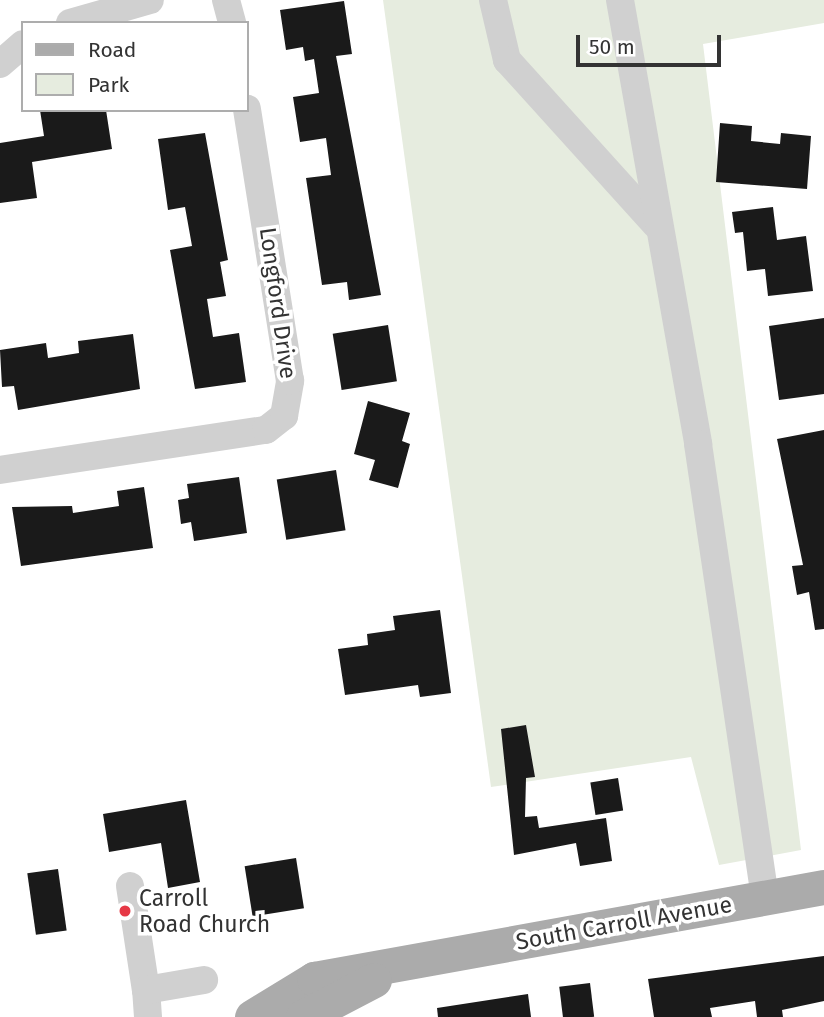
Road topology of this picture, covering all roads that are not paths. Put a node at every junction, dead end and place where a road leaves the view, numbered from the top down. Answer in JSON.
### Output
{"nodes":[{"id":1,"x":150,"y":0,"type":"edge"},
{"id":2,"x":226,"y":0,"type":"edge"},
{"id":3,"x":493,"y":0,"type":"edge"},
{"id":4,"x":620,"y":0,"type":"edge"},
{"id":5,"x":77,"y":21,"type":"edge"},
{"id":6,"x":231,"y":21,"type":"edge"},
{"id":7,"x":21,"y":46,"type":"edge"},
{"id":8,"x":0,"y":64,"type":"edge"},
{"id":9,"x":248,"y":112,"type":"edge"},
{"id":10,"x":660,"y":230,"type":"junction"},
{"id":11,"x":0,"y":470,"type":"edge"},
{"id":12,"x":130,"y":887,"type":"dead end"},
{"id":13,"x":824,"y":887,"type":"edge"},
{"id":14,"x":765,"y":898,"type":"junction"},
{"id":15,"x":424,"y":957,"type":"junction"},
{"id":16,"x":204,"y":980,"type":"dead end"},
{"id":17,"x":147,"y":1003,"type":"edge"},
{"id":18,"x":252,"y":1017,"type":"edge"},
{"id":19,"x":303,"y":1017,"type":"edge"}],
"edges":[{"from":1,"to":5,"type":"street"},
{"from":2,"to":6,"type":"street"},
{"from":3,"to":10,"type":"street"},
{"from":4,"to":10,"type":"street"},
{"from":7,"to":8,"type":"street"},
{"from":9,"to":11,"type":"street","name":"Longford Drive"},
{"from":10,"to":14,"type":"street"},
{"from":12,"to":17,"type":"street"},
{"from":13,"to":14,"type":"main road","name":"South Carroll Avenue"},
{"from":14,"to":15,"type":"main road","name":"South Carroll Avenue"},
{"from":15,"to":18,"type":"main road","name":"South Carroll Avenue"},
{"from":15,"to":19,"type":"main road","name":"South Carroll Avenue"},
{"from":16,"to":17,"type":"street"}]}
